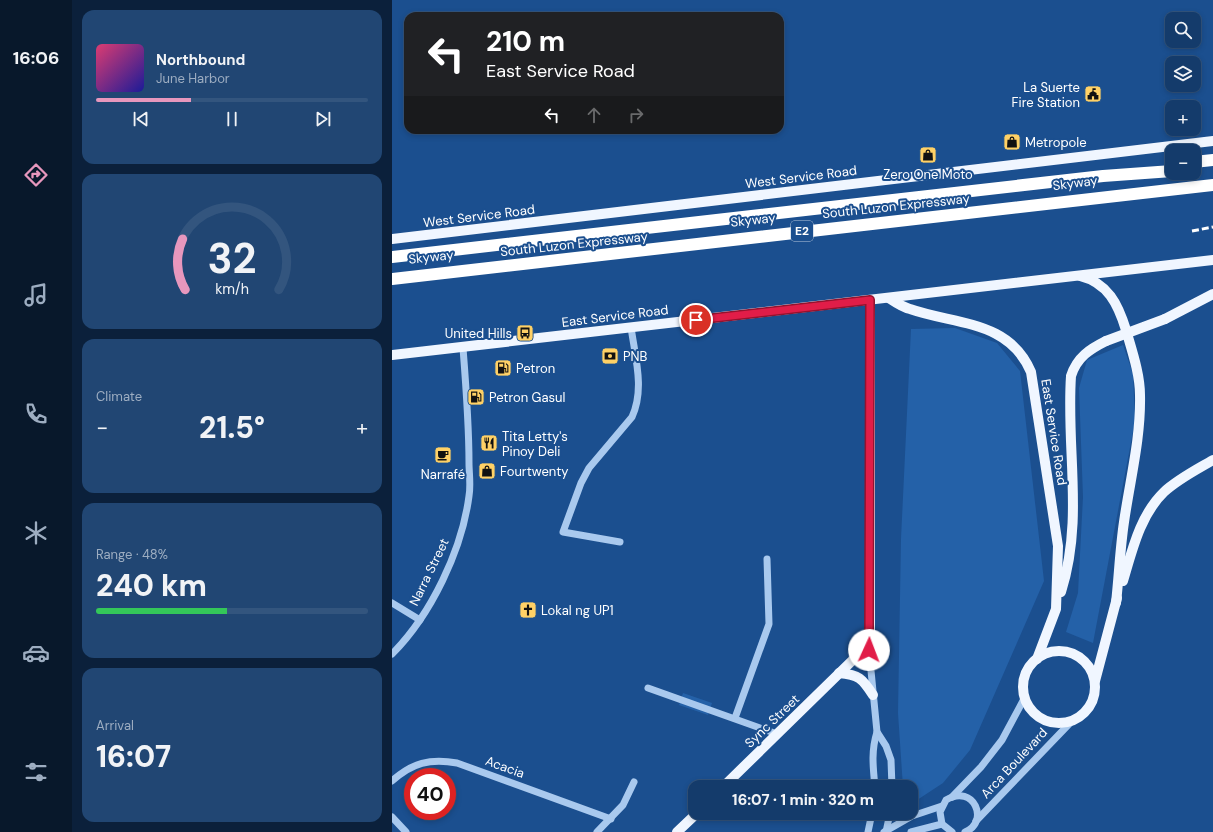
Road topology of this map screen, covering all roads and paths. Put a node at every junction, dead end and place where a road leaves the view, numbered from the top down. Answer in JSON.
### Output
{"nodes":[{"id":1,"x":1213,"y":142,"type":"edge"},
{"id":2,"x":1213,"y":160,"type":"edge"},
{"id":3,"x":1201,"y":161,"type":"edge"},
{"id":4,"x":1165,"y":166,"type":"edge"},
{"id":5,"x":1213,"y":168,"type":"edge"},
{"id":6,"x":1201,"y":169,"type":"edge"},
{"id":7,"x":1165,"y":172,"type":"edge"},
{"id":8,"x":1213,"y":185,"type":"edge"},
{"id":9,"x":392,"y":239,"type":"edge"},
{"id":10,"x":392,"y":251,"type":"edge"},
{"id":11,"x":392,"y":257,"type":"edge"},
{"id":12,"x":1213,"y":260,"type":"edge"},
{"id":13,"x":392,"y":275,"type":"edge"},
{"id":14,"x":1075,"y":275,"type":"junction"},
{"id":15,"x":392,"y":279,"type":"edge"},
{"id":16,"x":1213,"y":294,"type":"edge"},
{"id":17,"x":889,"y":298,"type":"junction"},
{"id":18,"x":870,"y":300,"type":"junction"},
{"id":19,"x":632,"y":327,"type":"junction"},
{"id":20,"x":463,"y":348,"type":"junction"},
{"id":21,"x":392,"y":355,"type":"edge"},
{"id":22,"x":1213,"y":460,"type":"edge"},
{"id":23,"x":620,"y":542,"type":"dead end"},
{"id":24,"x":766,"y":559,"type":"dead end"},
{"id":25,"x":392,"y":603,"type":"edge"},
{"id":26,"x":1116,"y":603,"type":"junction"},
{"id":27,"x":1056,"y":609,"type":"junction"},
{"id":28,"x":420,"y":620,"type":"junction"},
{"id":29,"x":868,"y":639,"type":"junction"},
{"id":30,"x":392,"y":654,"type":"edge"},
{"id":31,"x":1037,"y":659,"type":"junction"},
{"id":32,"x":839,"y":674,"type":"junction"},
{"id":33,"x":1095,"y":681,"type":"junction"},
{"id":34,"x":648,"y":688,"type":"dead end"},
{"id":35,"x":873,"y":695,"type":"junction"},
{"id":36,"x":1025,"y":697,"type":"junction"},
{"id":37,"x":736,"y":718,"type":"junction"},
{"id":38,"x":1071,"y":722,"type":"junction"},
{"id":39,"x":878,"y":732,"type":"junction"},
{"id":40,"x":777,"y":734,"type":"junction"},
{"id":41,"x":730,"y":780,"type":"edge"},
{"id":42,"x":874,"y":780,"type":"edge"},
{"id":43,"x":892,"y":780,"type":"edge"},
{"id":44,"x":392,"y":781,"type":"edge"},
{"id":45,"x":634,"y":782,"type":"dead end"},
{"id":46,"x":952,"y":797,"type":"junction"},
{"id":47,"x":942,"y":806,"type":"junction"},
{"id":48,"x":392,"y":817,"type":"edge"},
{"id":49,"x":611,"y":819,"type":"junction"},
{"id":50,"x":689,"y":820,"type":"edge"},
{"id":51,"x":871,"y":820,"type":"edge"},
{"id":52,"x":888,"y":820,"type":"edge"},
{"id":53,"x":942,"y":824,"type":"junction"},
{"id":54,"x":975,"y":826,"type":"edge"},
{"id":55,"x":886,"y":831,"type":"edge"},
{"id":56,"x":406,"y":832,"type":"edge"},
{"id":57,"x":597,"y":832,"type":"edge"},
{"id":58,"x":677,"y":832,"type":"edge"},
{"id":59,"x":868,"y":832,"type":"edge"},
{"id":60,"x":911,"y":832,"type":"edge"},
{"id":61,"x":952,"y":832,"type":"edge"},
{"id":62,"x":965,"y":832,"type":"edge"}],
"edges":[{"from":1,"to":9,"type":"main road","name":"West Service Road"},
{"from":2,"to":3,"type":"highway"},
{"from":4,"to":10,"type":"highway","name":"South Luzon Expressway","number":"E2"},
{"from":5,"to":6,"type":"highway"},
{"from":7,"to":11,"type":"highway","name":"Skyway","number":"E2"},
{"from":8,"to":13,"type":"highway","name":"Skyway","number":"E2"},
{"from":8,"to":15,"type":"highway","name":"South Luzon Expressway","number":"E2"},
{"from":12,"to":14,"type":"main road","name":"East Service Road"},
{"from":14,"to":17,"type":"main road","name":"East Service Road"},
{"from":14,"to":26,"type":"main road"},
{"from":16,"to":27,"type":"main road","bridge":true},
{"from":17,"to":18,"type":"main road","name":"East Service Road"},
{"from":17,"to":27,"type":"main road","name":"East Service Road"},
{"from":18,"to":19,"type":"main road","name":"East Service Road"},
{"from":18,"to":29,"type":"main road"},
{"from":19,"to":20,"type":"main road","name":"East Service Road"},
{"from":19,"to":23,"type":"street"},
{"from":20,"to":21,"type":"main road","name":"East Service Road"},
{"from":20,"to":28,"type":"street","name":"Narra Street"},
{"from":22,"to":26,"type":"main road"},
{"from":24,"to":37,"type":"street"},
{"from":25,"to":28,"type":"street"},
{"from":26,"to":33,"type":"main road"},
{"from":27,"to":31,"type":"main road","name":"East Service Road"},
{"from":28,"to":30,"type":"street","name":"Narra Street"},
{"from":29,"to":32,"type":"main road","name":"Sync Street"},
{"from":29,"to":35,"type":"street"},
{"from":31,"to":33,"type":"main road"},
{"from":31,"to":36,"type":"main road"},
{"from":32,"to":35,"type":"main road"},
{"from":32,"to":40,"type":"main road","name":"Sync Street"},
{"from":33,"to":38,"type":"main road"},
{"from":34,"to":37,"type":"street"},
{"from":35,"to":39,"type":"street"},
{"from":36,"to":38,"type":"main road"},
{"from":36,"to":46,"type":"street","name":"Arca Boulevard"},
{"from":37,"to":40,"type":"street"},
{"from":38,"to":54,"type":"street","name":"Arca Boulevard"},
{"from":39,"to":42,"type":"street"},
{"from":39,"to":43,"type":"street"},
{"from":40,"to":41,"type":"main road","name":"Sync Street"},
{"from":44,"to":49,"type":"street","name":"Acacia"},
{"from":45,"to":49,"type":"street"},
{"from":46,"to":47,"type":"street","name":"Arca Boulevard"},
{"from":46,"to":54,"type":"street"},
{"from":47,"to":53,"type":"street"},
{"from":47,"to":55,"type":"street"},
{"from":48,"to":56,"type":"street"},
{"from":49,"to":57,"type":"street"},
{"from":50,"to":58,"type":"main road"},
{"from":51,"to":59,"type":"street"},
{"from":52,"to":55,"type":"street"},
{"from":53,"to":60,"type":"street"},
{"from":53,"to":61,"type":"street"},
{"from":54,"to":62,"type":"street","name":"Arca Boulevard"}]}
